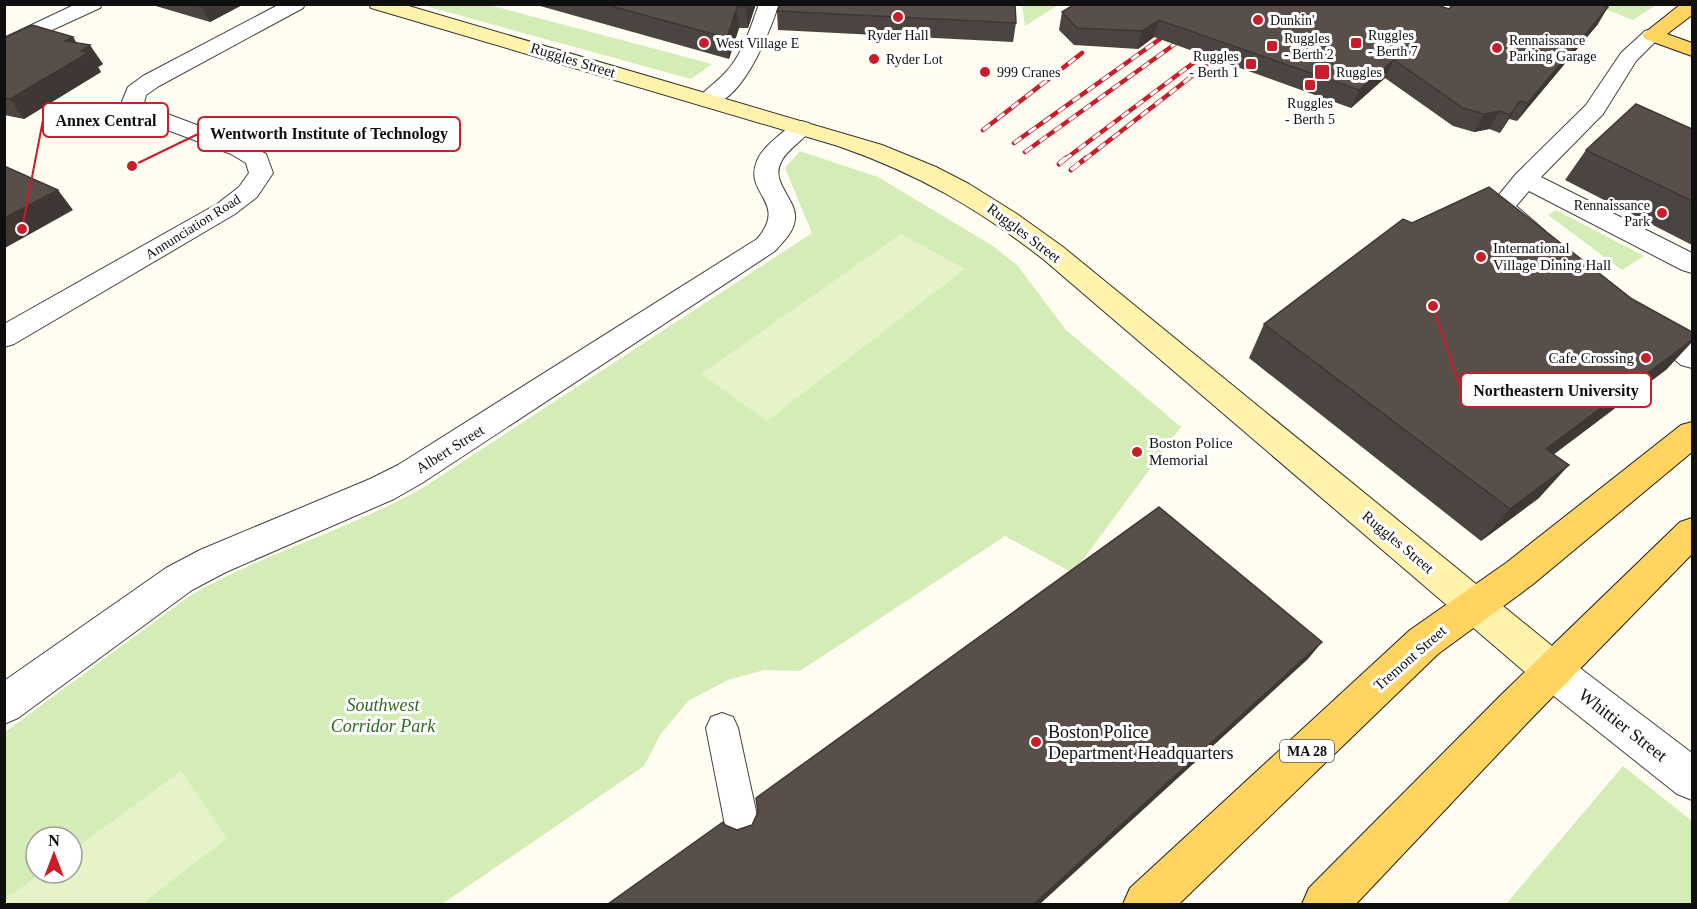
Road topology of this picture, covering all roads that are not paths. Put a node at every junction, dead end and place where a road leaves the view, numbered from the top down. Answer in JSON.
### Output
{"nodes":[{"id":1,"x":93,"y":4,"type":"edge"},
{"id":2,"x":296,"y":4,"type":"edge"},
{"id":3,"x":378,"y":4,"type":"edge"},
{"id":4,"x":769,"y":4,"type":"edge"},
{"id":5,"x":1692,"y":6,"type":"edge"},
{"id":6,"x":1653,"y":35,"type":"junction"},
{"id":7,"x":4,"y":46,"type":"edge"},
{"id":8,"x":1692,"y":50,"type":"edge"},
{"id":9,"x":708,"y":100,"type":"junction"},
{"id":10,"x":801,"y":128,"type":"junction"},
{"id":11,"x":1525,"y":179,"type":"junction"},
{"id":12,"x":1555,"y":250,"type":"edge"},
{"id":13,"x":1692,"y":264,"type":"edge"},
{"id":14,"x":1626,"y":306,"type":"edge"},
{"id":15,"x":4,"y":337,"type":"edge"},
{"id":16,"x":1692,"y":358,"type":"edge"},
{"id":17,"x":1692,"y":434,"type":"edge"},
{"id":18,"x":1692,"y":532,"type":"edge"},
{"id":19,"x":1475,"y":606,"type":"junction"},
{"id":20,"x":1554,"y":672,"type":"junction"},
{"id":21,"x":4,"y":705,"type":"edge"},
{"id":22,"x":722,"y":728,"type":"dead end"},
{"id":23,"x":1692,"y":778,"type":"edge"},
{"id":24,"x":742,"y":825,"type":"dead end"},
{"id":25,"x":1146,"y":904,"type":"edge"},
{"id":26,"x":1325,"y":904,"type":"edge"}],
"edges":[{"from":1,"to":7,"type":"street"},
{"from":2,"to":15,"type":"street","name":"Annunciation Road"},
{"from":3,"to":9,"type":"main road","name":"Ruggles Street"},
{"from":4,"to":9,"type":"street"},
{"from":5,"to":6,"type":"main road"},
{"from":6,"to":8,"type":"main road"},
{"from":6,"to":11,"type":"street"},
{"from":9,"to":10,"type":"main road","name":"Ruggles Street"},
{"from":10,"to":19,"type":"main road","name":"Ruggles Street"},
{"from":10,"to":21,"type":"street","name":"Albert Street"},
{"from":11,"to":12,"type":"street"},
{"from":11,"to":13,"type":"street"},
{"from":14,"to":16,"type":"street"},
{"from":17,"to":19,"type":"main road","name":"Tremont Street","number":"MA 28"},
{"from":18,"to":20,"type":"main road"},
{"from":19,"to":20,"type":"main road","name":"Ruggles Street"},
{"from":19,"to":25,"type":"main road","name":"Tremont Street","number":"MA 28"},
{"from":20,"to":23,"type":"street","name":"Whittier Street"},
{"from":20,"to":26,"type":"main road"},
{"from":22,"to":24,"type":"street"}]}
